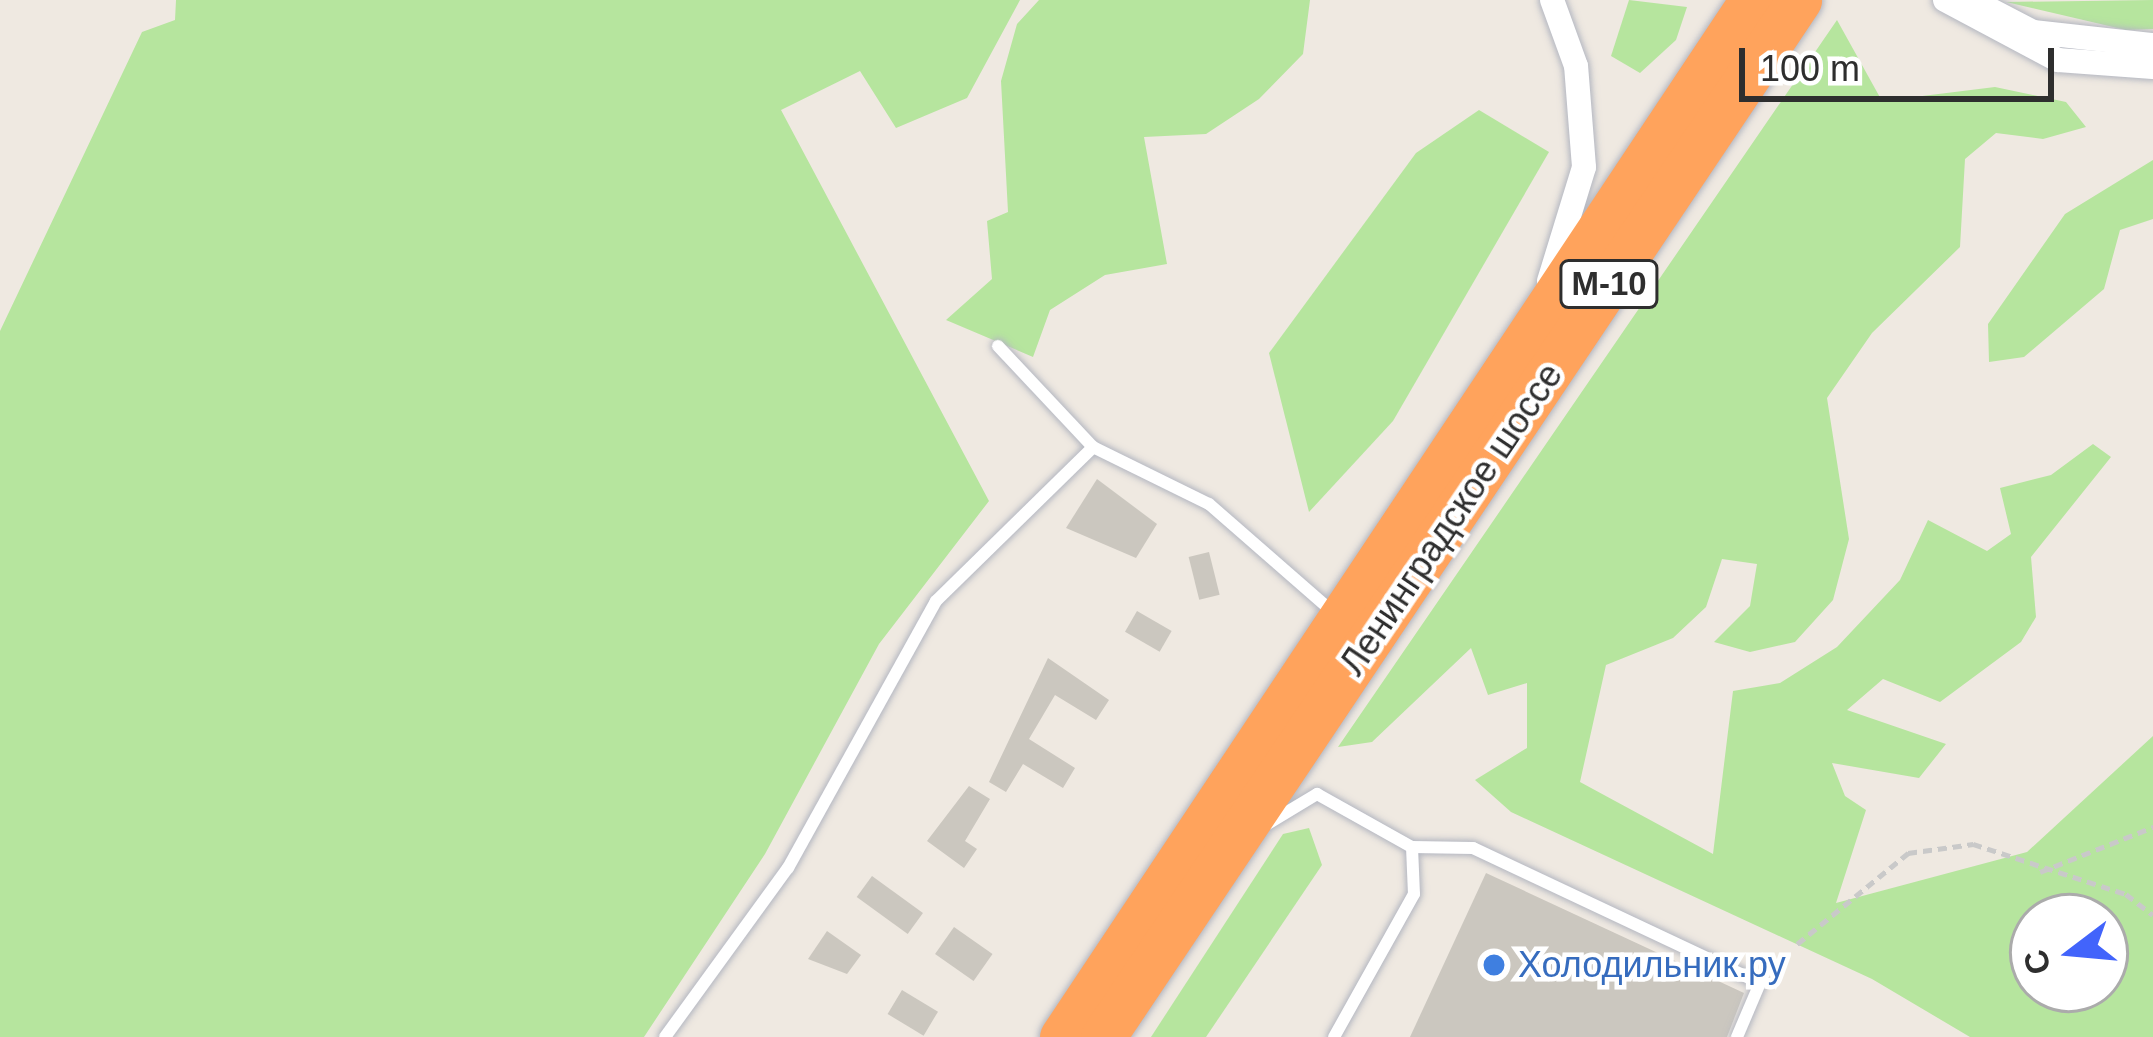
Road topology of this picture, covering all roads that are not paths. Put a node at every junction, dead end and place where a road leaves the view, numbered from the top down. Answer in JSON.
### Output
{"nodes":[{"id":1,"x":1552,"y":0,"type":"edge"},
{"id":2,"x":1752,"y":0,"type":"edge"},
{"id":3,"x":1798,"y":0,"type":"edge"},
{"id":4,"x":1964,"y":3,"type":"edge"},
{"id":5,"x":2153,"y":45,"type":"edge"},
{"id":6,"x":2153,"y":67,"type":"edge"},
{"id":7,"x":1537,"y":322,"type":"junction"},
{"id":8,"x":998,"y":346,"type":"dead end"},
{"id":9,"x":1093,"y":447,"type":"junction"},
{"id":10,"x":1341,"y":618,"type":"junction"},
{"id":11,"x":1240,"y":833,"type":"junction"},
{"id":12,"x":1412,"y":847,"type":"junction"},
{"id":13,"x":665,"y":1037,"type":"edge"},
{"id":14,"x":1062,"y":1037,"type":"edge"},
{"id":15,"x":1103,"y":1037,"type":"edge"},
{"id":16,"x":1334,"y":1037,"type":"edge"},
{"id":17,"x":1737,"y":1037,"type":"edge"}],
"edges":[{"from":1,"to":7,"type":"street"},
{"from":2,"to":7,"type":"highway","name":"Ленинградское шоссе","number":"М-10"},
{"from":3,"to":11,"type":"highway","name":"Ленинградское шоссе","number":"М-10"},
{"from":4,"to":5,"type":"street"},
{"from":4,"to":6,"type":"street"},
{"from":7,"to":10,"type":"highway","name":"Ленинградское шоссе","number":"М-10"},
{"from":8,"to":9,"type":"lane"},
{"from":9,"to":10,"type":"lane"},
{"from":9,"to":13,"type":"lane"},
{"from":10,"to":14,"type":"highway","name":"Ленинградское шоссе","number":"М-10"},
{"from":11,"to":12,"type":"lane"},
{"from":11,"to":15,"type":"highway","name":"Ленинградское шоссе","number":"М-10"},
{"from":12,"to":16,"type":"lane"},
{"from":12,"to":17,"type":"lane"}]}
